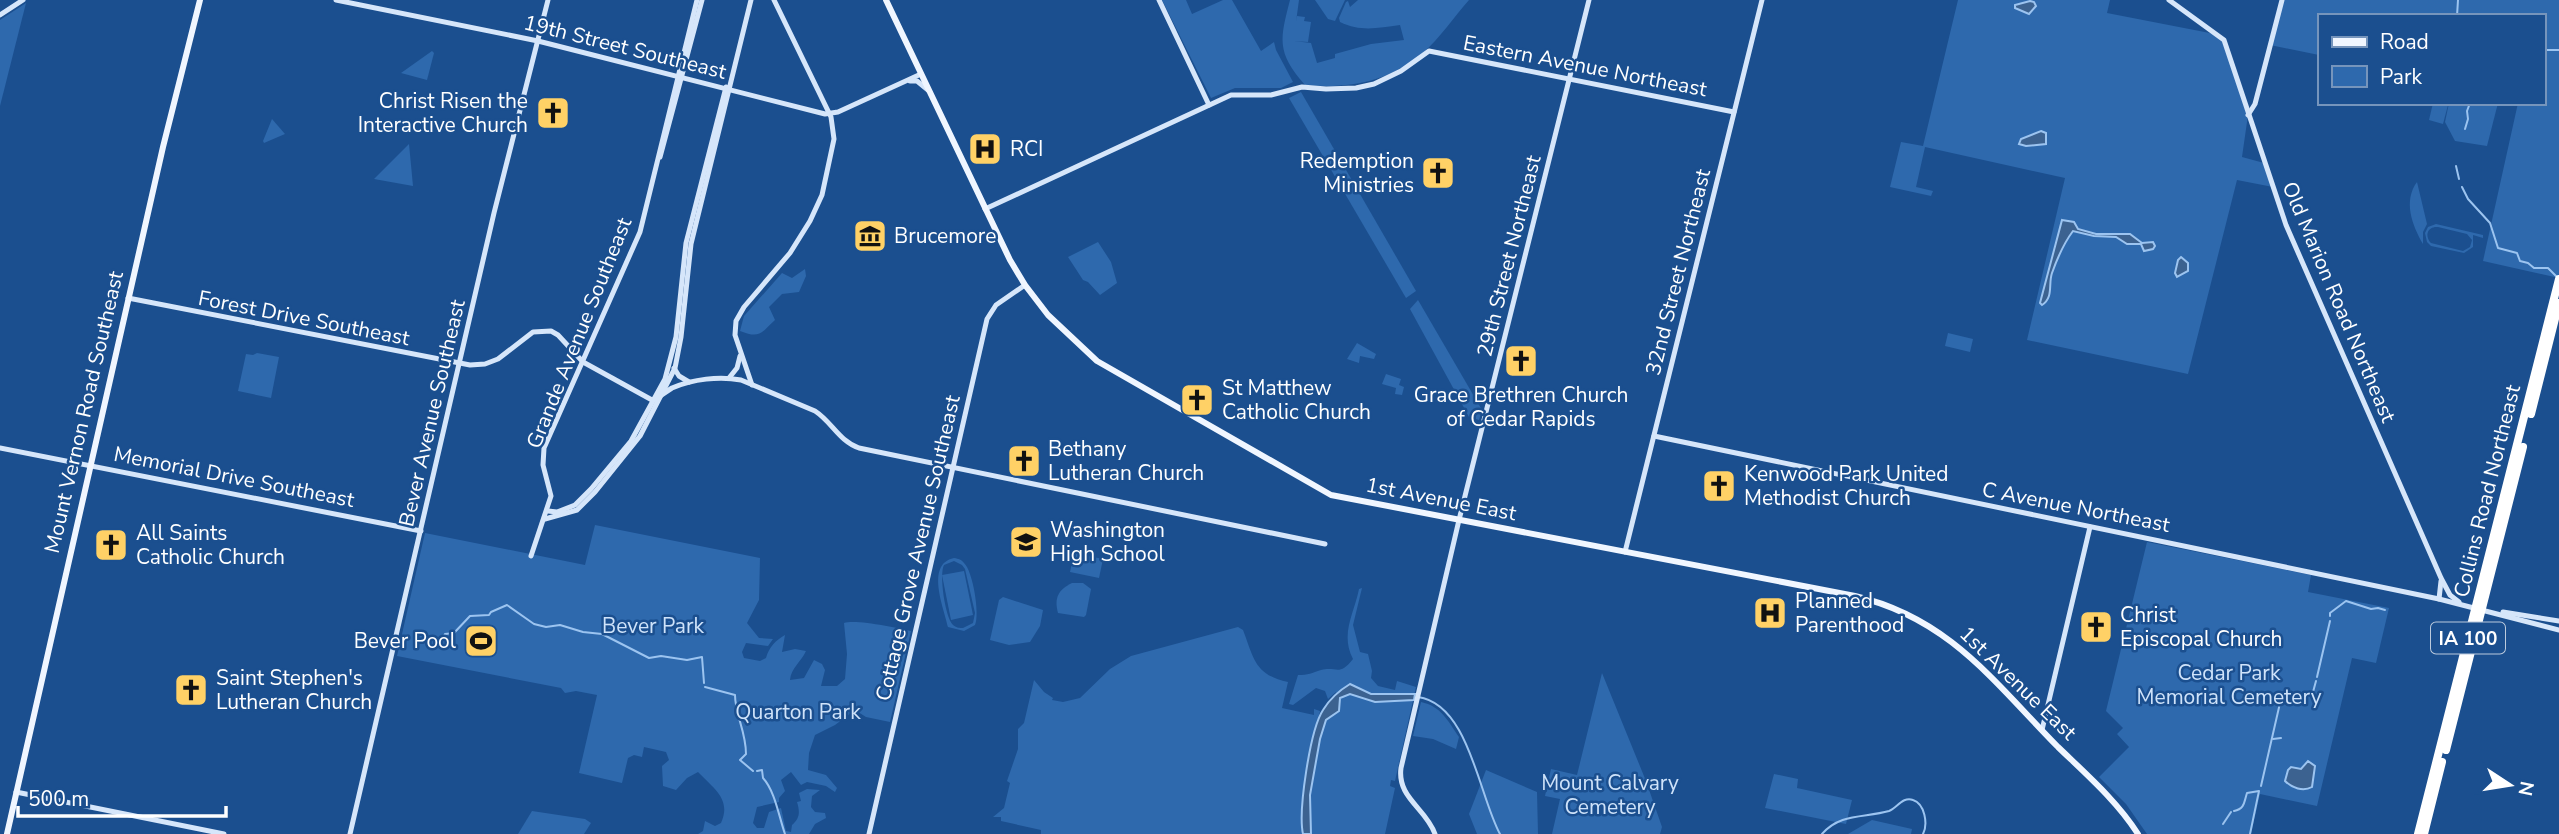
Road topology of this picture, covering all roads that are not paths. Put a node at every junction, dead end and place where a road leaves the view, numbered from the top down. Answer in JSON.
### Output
{"nodes":[{"id":1,"x":23,"y":0,"type":"edge"},
{"id":2,"x":336,"y":0,"type":"edge"},
{"id":3,"x":548,"y":0,"type":"edge"},
{"id":4,"x":700,"y":0,"type":"edge"},
{"id":5,"x":751,"y":0,"type":"edge"},
{"id":6,"x":774,"y":0,"type":"edge"},
{"id":7,"x":886,"y":0,"type":"edge"},
{"id":8,"x":1159,"y":0,"type":"edge"},
{"id":9,"x":1589,"y":0,"type":"edge"},
{"id":10,"x":1762,"y":0,"type":"edge"},
{"id":11,"x":2169,"y":0,"type":"edge"},
{"id":12,"x":2282,"y":0,"type":"edge"},
{"id":13,"x":198,"y":2,"type":"edge"},
{"id":14,"x":0,"y":15,"type":"edge"},
{"id":15,"x":538,"y":41,"type":"junction"},
{"id":16,"x":921,"y":74,"type":"junction"},
{"id":17,"x":680,"y":77,"type":"junction"},
{"id":18,"x":1569,"y":80,"type":"junction"},
{"id":19,"x":900,"y":83,"type":"junction"},
{"id":20,"x":728,"y":89,"type":"junction"},
{"id":21,"x":930,"y":92,"type":"junction"},
{"id":22,"x":823,"y":102,"type":"junction"},
{"id":23,"x":1209,"y":105,"type":"junction"},
{"id":24,"x":817,"y":112,"type":"junction"},
{"id":25,"x":1734,"y":112,"type":"junction"},
{"id":26,"x":829,"y":114,"type":"junction"},
{"id":27,"x":2248,"y":115,"type":"junction"},
{"id":28,"x":985,"y":209,"type":"junction"},
{"id":29,"x":2559,"y":279,"type":"edge"},
{"id":30,"x":1025,"y":285,"type":"junction"},
{"id":31,"x":128,"y":299,"type":"junction"},
{"id":32,"x":2559,"y":303,"type":"edge"},
{"id":33,"x":741,"y":353,"type":"junction"},
{"id":34,"x":583,"y":362,"type":"junction"},
{"id":35,"x":459,"y":365,"type":"junction"},
{"id":36,"x":672,"y":367,"type":"junction"},
{"id":37,"x":729,"y":379,"type":"junction"},
{"id":38,"x":689,"y":382,"type":"junction"},
{"id":39,"x":752,"y":385,"type":"junction"},
{"id":40,"x":664,"y":393,"type":"junction"},
{"id":41,"x":655,"y":400,"type":"junction"},
{"id":42,"x":1654,"y":436,"type":"junction"},
{"id":43,"x":0,"y":447,"type":"edge"},
{"id":44,"x":90,"y":464,"type":"junction"},
{"id":45,"x":954,"y":469,"type":"junction"},
{"id":46,"x":548,"y":511,"type":"junction"},
{"id":47,"x":545,"y":519,"type":"junction"},
{"id":48,"x":1459,"y":520,"type":"junction"},
{"id":49,"x":2090,"y":527,"type":"junction"},
{"id":50,"x":421,"y":531,"type":"junction"},
{"id":51,"x":1325,"y":544,"type":"dead end"},
{"id":52,"x":1625,"y":552,"type":"junction"},
{"id":53,"x":531,"y":556,"type":"dead end"},
{"id":54,"x":2441,"y":578,"type":"junction"},
{"id":55,"x":2439,"y":599,"type":"junction"},
{"id":56,"x":2465,"y":605,"type":"junction"},
{"id":57,"x":2483,"y":609,"type":"junction"},
{"id":58,"x":2559,"y":621,"type":"edge"},
{"id":59,"x":2559,"y":631,"type":"edge"},
{"id":60,"x":2042,"y":730,"type":"junction"},
{"id":61,"x":16,"y":792,"type":"junction"},
{"id":62,"x":7,"y":834,"type":"edge"},
{"id":63,"x":224,"y":834,"type":"edge"},
{"id":64,"x":350,"y":834,"type":"edge"},
{"id":65,"x":869,"y":834,"type":"edge"},
{"id":66,"x":1435,"y":834,"type":"edge"},
{"id":67,"x":2138,"y":834,"type":"edge"},
{"id":68,"x":2418,"y":834,"type":"edge"},
{"id":69,"x":2424,"y":834,"type":"edge"}],
"edges":[{"from":1,"to":14,"type":"street"},
{"from":2,"to":15,"type":"street","name":"19th Street Southeast"},
{"from":3,"to":15,"type":"street","name":"Bever Avenue Southeast"},
{"from":4,"to":17,"type":"street","name":"Grande Avenue Southeast"},
{"from":5,"to":20,"type":"street"},
{"from":6,"to":22,"type":"street"},
{"from":7,"to":16,"type":"main road","name":"1st Avenue East"},
{"from":8,"to":23,"type":"street"},
{"from":9,"to":18,"type":"street","name":"29th Street Northeast"},
{"from":10,"to":25,"type":"street","name":"32nd Street Northeast"},
{"from":11,"to":27,"type":"street","name":"Old Marion Road Northeast"},
{"from":12,"to":27,"type":"street"},
{"from":13,"to":31,"type":"main road","name":"Mount Vernon Road Southeast"},
{"from":15,"to":17,"type":"street","name":"19th Street Southeast"},
{"from":15,"to":35,"type":"street","name":"Bever Avenue Southeast"},
{"from":16,"to":19,"type":"street"},
{"from":16,"to":21,"type":"main road","name":"1st Avenue East"},
{"from":17,"to":20,"type":"street","name":"19th Street Southeast"},
{"from":17,"to":34,"type":"street","name":"Grande Avenue Southeast"},
{"from":18,"to":23,"type":"street","name":"Eastern Avenue Northeast"},
{"from":18,"to":25,"type":"street","name":"Eastern Avenue Northeast"},
{"from":18,"to":48,"type":"street","name":"29th Street Northeast"},
{"from":19,"to":21,"type":"street"},
{"from":19,"to":26,"type":"street"},
{"from":20,"to":24,"type":"street","name":"19th Street Southeast"},
{"from":20,"to":36,"type":"street"},
{"from":21,"to":28,"type":"main road","name":"1st Avenue East"},
{"from":22,"to":24,"type":"street"},
{"from":22,"to":26,"type":"street"},
{"from":23,"to":28,"type":"street"},
{"from":24,"to":26,"type":"street","name":"19th Street Southeast"},
{"from":25,"to":42,"type":"street","name":"32nd Street Northeast"},
{"from":26,"to":33,"type":"street"},
{"from":27,"to":54,"type":"street","name":"Old Marion Road Northeast"},
{"from":28,"to":30,"type":"main road","name":"1st Avenue East"},
{"from":29,"to":57,"type":"highway","name":"Collins Road Northeast","number":"IA 100"},
{"from":30,"to":45,"type":"street","name":"Cottage Grove Avenue Southeast"},
{"from":30,"to":48,"type":"main road","name":"1st Avenue East"},
{"from":31,"to":35,"type":"street","name":"Forest Drive Southeast"},
{"from":31,"to":44,"type":"main road","name":"Mount Vernon Road Southeast"},
{"from":32,"to":57,"type":"highway","name":"Collins Road Northeast","number":"IA 100"},
{"from":33,"to":37,"type":"street"},
{"from":33,"to":39,"type":"street"},
{"from":34,"to":35,"type":"street","name":"Forest Drive Southeast"},
{"from":34,"to":41,"type":"street","name":"Forest Drive Southeast"},
{"from":34,"to":46,"type":"street","name":"Grande Avenue Southeast"},
{"from":35,"to":50,"type":"street","name":"Bever Avenue Southeast"},
{"from":36,"to":38,"type":"street"},
{"from":36,"to":40,"type":"street"},
{"from":36,"to":41,"type":"street"},
{"from":37,"to":38,"type":"street"},
{"from":37,"to":39,"type":"street"},
{"from":38,"to":40,"type":"street"},
{"from":39,"to":45,"type":"street"},
{"from":40,"to":41,"type":"street"},
{"from":40,"to":47,"type":"street"},
{"from":41,"to":46,"type":"street"},
{"from":42,"to":49,"type":"street","name":"C Avenue Northeast"},
{"from":42,"to":52,"type":"street","name":"32nd Street Northeast"},
{"from":43,"to":44,"type":"street","name":"Memorial Drive Southeast"},
{"from":44,"to":50,"type":"street","name":"Memorial Drive Southeast"},
{"from":44,"to":61,"type":"main road","name":"Mount Vernon Road Southeast"},
{"from":45,"to":51,"type":"street"},
{"from":45,"to":65,"type":"street","name":"Cottage Grove Avenue Southeast"},
{"from":46,"to":47,"type":"street","name":"Grande Avenue Southeast"},
{"from":47,"to":53,"type":"street","name":"Grande Avenue Southeast"},
{"from":48,"to":52,"type":"main road","name":"1st Avenue East"},
{"from":48,"to":66,"type":"street","name":"29th Street Northeast"},
{"from":49,"to":55,"type":"street","name":"C Avenue Northeast"},
{"from":49,"to":60,"type":"street"},
{"from":50,"to":64,"type":"street","name":"Bever Avenue Southeast"},
{"from":52,"to":60,"type":"main road","name":"1st Avenue East"},
{"from":54,"to":55,"type":"street","name":"Old Marion Road Northeast"},
{"from":54,"to":56,"type":"street","name":"Old Marion Road Northeast"},
{"from":55,"to":56,"type":"street","name":"C Avenue Northeast"},
{"from":56,"to":57,"type":"street","name":"C Avenue Northeast"},
{"from":57,"to":58,"type":"street","name":"C Avenue Northeast"},
{"from":57,"to":59,"type":"street","name":"C Avenue Northeast"},
{"from":57,"to":68,"type":"highway","name":"Collins Road Northeast","number":"IA 100"},
{"from":57,"to":69,"type":"highway","name":"Collins Road Northeast","number":"IA 100"},
{"from":60,"to":67,"type":"main road","name":"1st Avenue East"},
{"from":61,"to":62,"type":"main road","name":"Mount Vernon Road Southeast"},
{"from":61,"to":63,"type":"street"}]}
